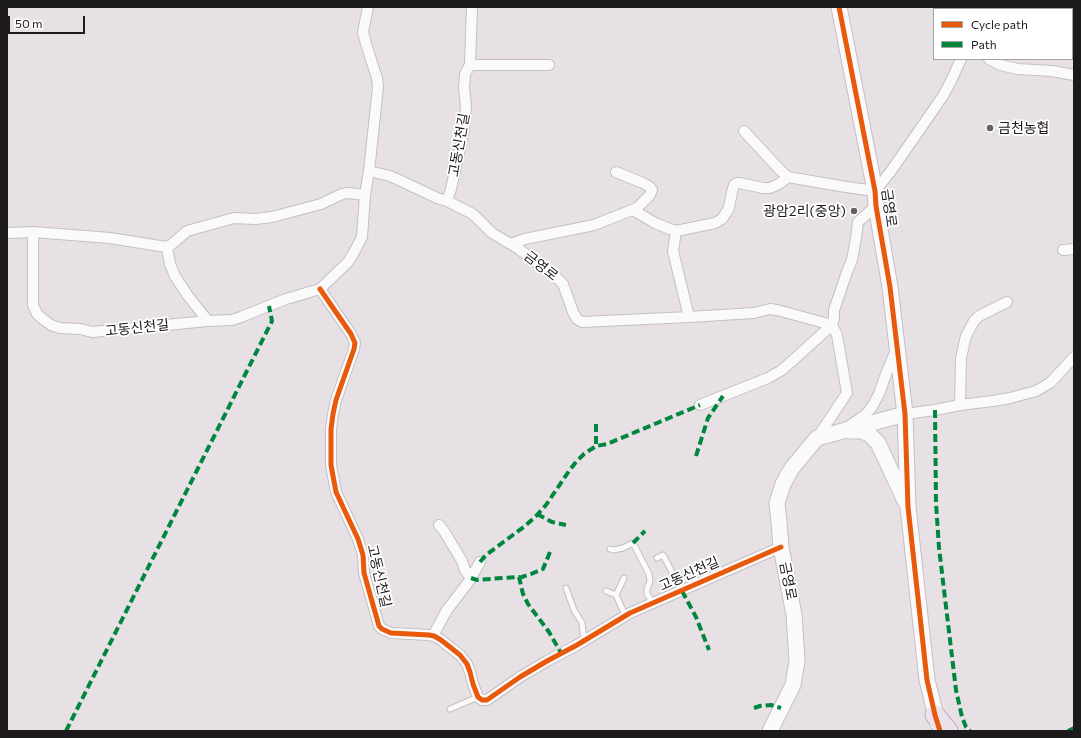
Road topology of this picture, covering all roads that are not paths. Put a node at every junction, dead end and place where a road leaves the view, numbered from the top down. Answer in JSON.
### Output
{"nodes":[{"id":1,"x":368,"y":7,"type":"edge"},
{"id":2,"x":472,"y":7,"type":"edge"},
{"id":3,"x":839,"y":7,"type":"edge"},
{"id":4,"x":961,"y":60,"type":"edge"},
{"id":5,"x":991,"y":60,"type":"edge"},
{"id":6,"x":549,"y":64,"type":"dead end"},
{"id":7,"x":470,"y":65,"type":"junction"},
{"id":8,"x":1074,"y":75,"type":"edge"},
{"id":9,"x":744,"y":131,"type":"dead end"},
{"id":10,"x":368,"y":171,"type":"junction"},
{"id":11,"x":616,"y":172,"type":"dead end"},
{"id":12,"x":788,"y":177,"type":"junction"},
{"id":13,"x":875,"y":191,"type":"junction"},
{"id":14,"x":365,"y":195,"type":"junction"},
{"id":15,"x":446,"y":201,"type":"junction"},
{"id":16,"x":876,"y":206,"type":"junction"},
{"id":17,"x":633,"y":210,"type":"junction"},
{"id":18,"x":676,"y":231,"type":"junction"},
{"id":19,"x":7,"y":232,"type":"edge"},
{"id":20,"x":32,"y":232,"type":"junction"},
{"id":21,"x":511,"y":244,"type":"junction"},
{"id":22,"x":166,"y":247,"type":"junction"},
{"id":23,"x":1074,"y":249,"type":"edge"},
{"id":24,"x":1063,"y":250,"type":"dead end"},
{"id":25,"x":320,"y":289,"type":"junction"},
{"id":26,"x":1007,"y":302,"type":"dead end"},
{"id":27,"x":689,"y":317,"type":"junction"},
{"id":28,"x":208,"y":321,"type":"junction"},
{"id":29,"x":832,"y":325,"type":"junction"},
{"id":30,"x":897,"y":348,"type":"junction"},
{"id":31,"x":1074,"y":357,"type":"edge"},
{"id":32,"x":700,"y":404,"type":"dead end"},
{"id":33,"x":960,"y":405,"type":"junction"},
{"id":34,"x":906,"y":414,"type":"junction"},
{"id":35,"x":841,"y":432,"type":"junction"},
{"id":36,"x":817,"y":438,"type":"junction"},
{"id":37,"x":908,"y":507,"type":"junction"},
{"id":38,"x":439,"y":525,"type":"dead end"},
{"id":39,"x":781,"y":547,"type":"junction"},
{"id":40,"x":610,"y":549,"type":"dead end"},
{"id":41,"x":657,"y":558,"type":"dead end"},
{"id":42,"x":480,"y":562,"type":"dead end"},
{"id":43,"x":471,"y":578,"type":"junction"},
{"id":44,"x":624,"y":578,"type":"dead end"},
{"id":45,"x":566,"y":588,"type":"dead end"},
{"id":46,"x":606,"y":591,"type":"dead end"},
{"id":47,"x":682,"y":591,"type":"junction"},
{"id":48,"x":616,"y":595,"type":"junction"},
{"id":49,"x":653,"y":603,"type":"junction"},
{"id":50,"x":625,"y":616,"type":"junction"},
{"id":51,"x":434,"y":636,"type":"junction"},
{"id":52,"x":584,"y":640,"type":"junction"},
{"id":53,"x":478,"y":697,"type":"junction"},
{"id":54,"x":450,"y":709,"type":"dead end"},
{"id":55,"x":935,"y":726,"type":"edge"},
{"id":56,"x":770,"y":731,"type":"edge"},
{"id":57,"x":948,"y":731,"type":"edge"}],
"edges":[{"from":1,"to":10,"type":"street"},
{"from":2,"to":7,"type":"street","name":"고동신천길"},
{"from":3,"to":13,"type":"street","name":"금영로"},
{"from":4,"to":13,"type":"street"},
{"from":5,"to":8,"type":"street"},
{"from":6,"to":7,"type":"street"},
{"from":7,"to":15,"type":"street","name":"고동신천길"},
{"from":9,"to":12,"type":"street"},
{"from":10,"to":14,"type":"street"},
{"from":10,"to":15,"type":"street"},
{"from":11,"to":17,"type":"street"},
{"from":12,"to":13,"type":"street"},
{"from":12,"to":18,"type":"street"},
{"from":13,"to":16,"type":"street","name":"금영로"},
{"from":14,"to":22,"type":"street"},
{"from":14,"to":25,"type":"street"},
{"from":15,"to":21,"type":"street"},
{"from":16,"to":29,"type":"street","name":"금영로"},
{"from":16,"to":30,"type":"street","name":"금영로"},
{"from":17,"to":18,"type":"street"},
{"from":17,"to":21,"type":"street"},
{"from":18,"to":27,"type":"street"},
{"from":19,"to":20,"type":"street"},
{"from":20,"to":22,"type":"street"},
{"from":20,"to":28,"type":"street","name":"고동신천길"},
{"from":21,"to":27,"type":"street","name":"금영로"},
{"from":22,"to":28,"type":"street"},
{"from":23,"to":24,"type":"street"},
{"from":25,"to":28,"type":"street","name":"고동신천길"},
{"from":25,"to":51,"type":"street","name":"고동신천길"},
{"from":26,"to":33,"type":"street"},
{"from":27,"to":29,"type":"street","name":"금영로"},
{"from":29,"to":32,"type":"street"},
{"from":29,"to":36,"type":"street","name":"금영로"},
{"from":30,"to":34,"type":"street","name":"금영로"},
{"from":30,"to":35,"type":"street"},
{"from":31,"to":33,"type":"street"},
{"from":33,"to":34,"type":"street"},
{"from":34,"to":35,"type":"street"},
{"from":34,"to":37,"type":"street","name":"금영로"},
{"from":35,"to":36,"type":"street"},
{"from":35,"to":37,"type":"street"},
{"from":36,"to":39,"type":"street","name":"금영로"},
{"from":37,"to":55,"type":"street"},
{"from":38,"to":43,"type":"street"},
{"from":39,"to":47,"type":"street","name":"고동신천길"},
{"from":39,"to":56,"type":"street","name":"금영로"},
{"from":40,"to":49,"type":"lane"},
{"from":41,"to":47,"type":"lane"},
{"from":42,"to":43,"type":"street"},
{"from":43,"to":51,"type":"street"},
{"from":44,"to":48,"type":"lane"},
{"from":45,"to":52,"type":"lane"},
{"from":46,"to":48,"type":"lane"},
{"from":47,"to":49,"type":"street","name":"고동신천길"},
{"from":48,"to":50,"type":"lane"},
{"from":49,"to":50,"type":"street","name":"고동신천길"},
{"from":50,"to":52,"type":"street","name":"고동신천길"},
{"from":51,"to":53,"type":"street"},
{"from":52,"to":53,"type":"street","name":"고동신천길"},
{"from":53,"to":54,"type":"lane"},
{"from":55,"to":57,"type":"highway"}]}
